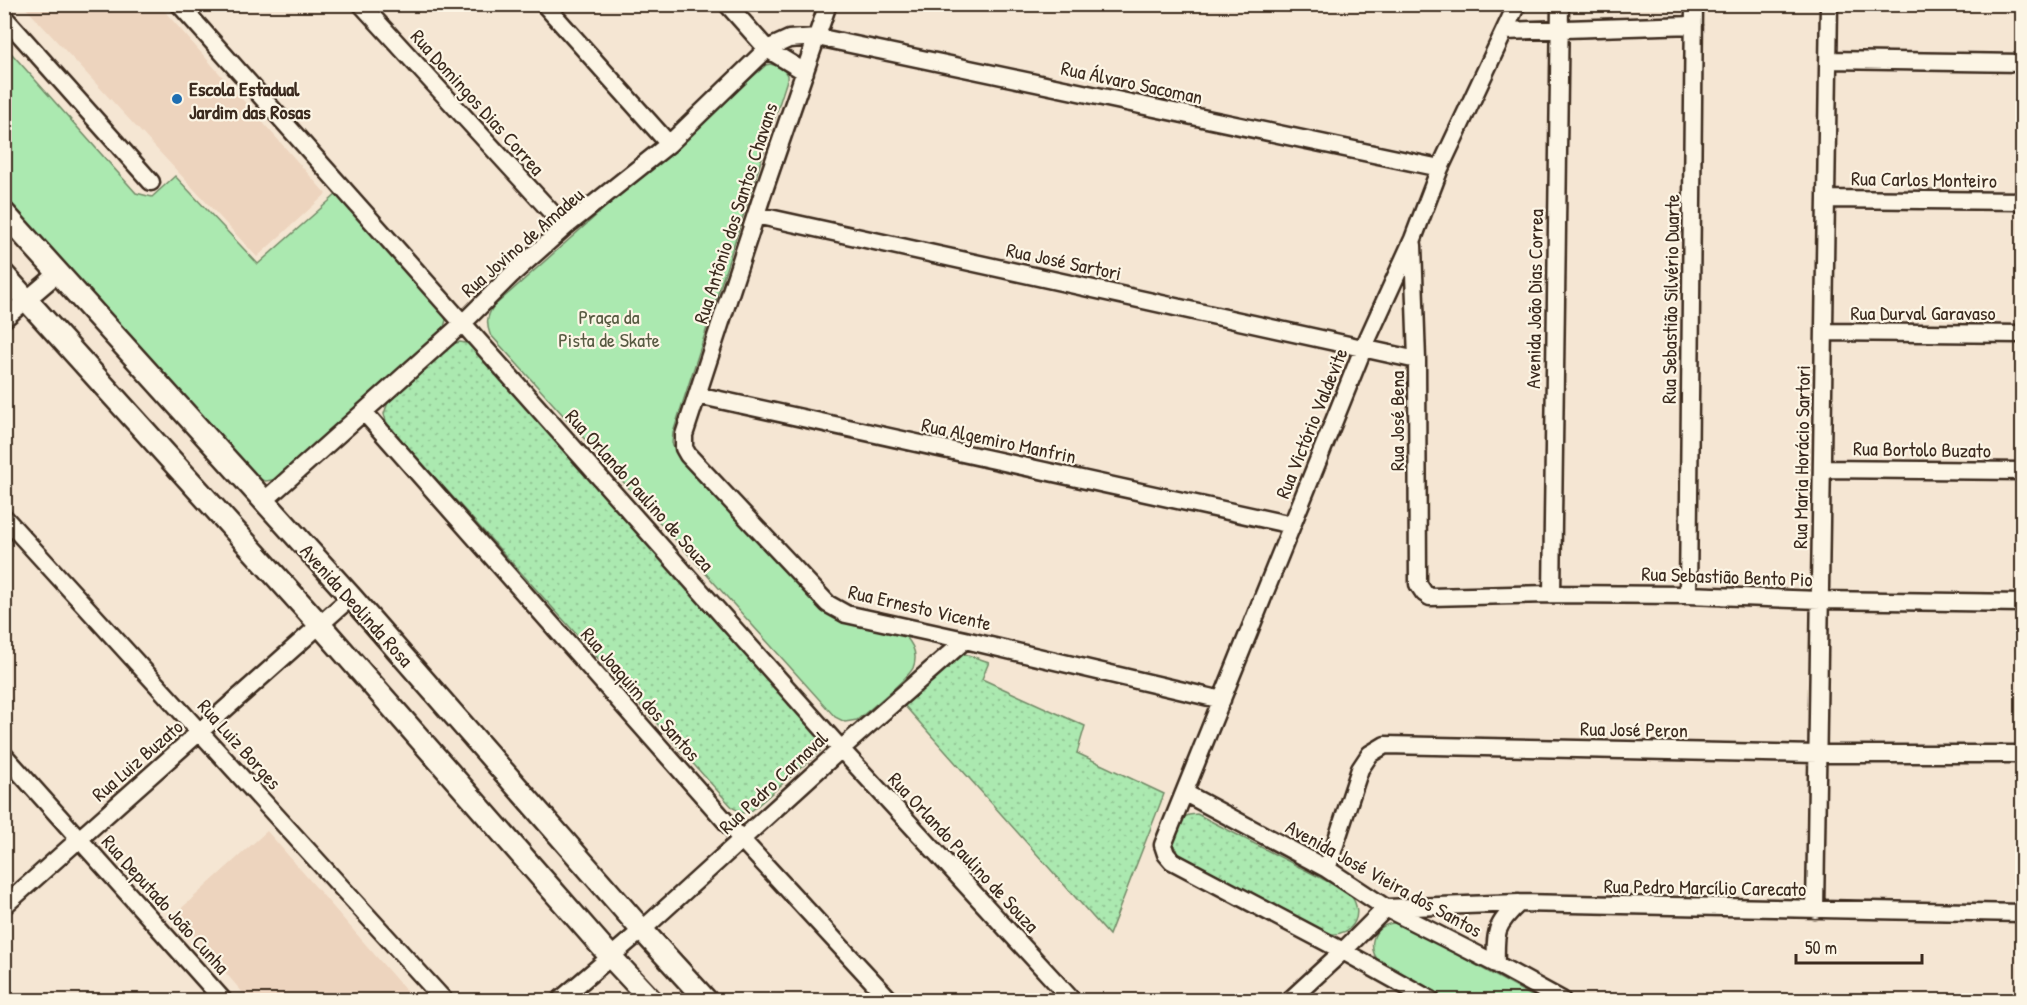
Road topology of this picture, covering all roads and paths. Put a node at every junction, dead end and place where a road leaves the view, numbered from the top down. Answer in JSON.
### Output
{"nodes":[{"id":1,"x":179,"y":4,"type":"edge"},
{"id":2,"x":361,"y":4,"type":"edge"},
{"id":3,"x":543,"y":4,"type":"edge"},
{"id":4,"x":727,"y":4,"type":"edge"},
{"id":5,"x":828,"y":4,"type":"edge"},
{"id":6,"x":1517,"y":4,"type":"edge"},
{"id":7,"x":1560,"y":4,"type":"edge"},
{"id":8,"x":1694,"y":4,"type":"edge"},
{"id":9,"x":1829,"y":4,"type":"edge"},
{"id":10,"x":4,"y":17,"type":"edge"},
{"id":11,"x":1694,"y":25,"type":"junction"},
{"id":12,"x":1559,"y":28,"type":"junction"},
{"id":13,"x":1505,"y":31,"type":"junction"},
{"id":14,"x":817,"y":37,"type":"junction"},
{"id":15,"x":767,"y":49,"type":"junction"},
{"id":16,"x":1828,"y":60,"type":"junction"},
{"id":17,"x":2022,"y":63,"type":"edge"},
{"id":18,"x":805,"y":72,"type":"junction"},
{"id":19,"x":669,"y":144,"type":"junction"},
{"id":20,"x":1440,"y":168,"type":"junction"},
{"id":21,"x":151,"y":183,"type":"dead end"},
{"id":22,"x":1826,"y":199,"type":"junction"},
{"id":23,"x":2022,"y":201,"type":"edge"},
{"id":24,"x":4,"y":213,"type":"edge"},
{"id":25,"x":756,"y":215,"type":"junction"},
{"id":26,"x":565,"y":227,"type":"junction"},
{"id":27,"x":1413,"y":239,"type":"junction"},
{"id":28,"x":58,"y":273,"type":"junction"},
{"id":29,"x":4,"y":274,"type":"edge"},
{"id":30,"x":27,"y":299,"type":"junction"},
{"id":31,"x":4,"y":319,"type":"edge"},
{"id":32,"x":463,"y":323,"type":"junction"},
{"id":33,"x":1824,"y":332,"type":"junction"},
{"id":34,"x":2022,"y":334,"type":"edge"},
{"id":35,"x":1364,"y":349,"type":"junction"},
{"id":36,"x":1416,"y":360,"type":"junction"},
{"id":37,"x":697,"y":395,"type":"junction"},
{"id":38,"x":364,"y":412,"type":"junction"},
{"id":39,"x":684,"y":435,"type":"joint"},
{"id":40,"x":1822,"y":469,"type":"junction"},
{"id":41,"x":2022,"y":471,"type":"edge"},
{"id":42,"x":264,"y":501,"type":"junction"},
{"id":43,"x":4,"y":517,"type":"edge"},
{"id":44,"x":1292,"y":525,"type":"junction"},
{"id":45,"x":1551,"y":594,"type":"junction"},
{"id":46,"x":1688,"y":595,"type":"junction"},
{"id":47,"x":351,"y":597,"type":"junction"},
{"id":48,"x":1430,"y":597,"type":"joint"},
{"id":49,"x":1820,"y":600,"type":"junction"},
{"id":50,"x":2022,"y":603,"type":"edge"},
{"id":51,"x":320,"y":625,"type":"junction"},
{"id":52,"x":965,"y":640,"type":"junction"},
{"id":53,"x":1222,"y":700,"type":"junction"},
{"id":54,"x":201,"y":732,"type":"junction"},
{"id":55,"x":841,"y":748,"type":"junction"},
{"id":56,"x":1817,"y":753,"type":"junction"},
{"id":57,"x":2022,"y":754,"type":"edge"},
{"id":58,"x":4,"y":755,"type":"edge"},
{"id":59,"x":1185,"y":793,"type":"junction"},
{"id":60,"x":79,"y":838,"type":"junction"},
{"id":61,"x":742,"y":840,"type":"junction"},
{"id":62,"x":1327,"y":869,"type":"junction"},
{"id":63,"x":1519,"y":903,"type":"junction"},
{"id":64,"x":4,"y":906,"type":"edge"},
{"id":65,"x":1386,"y":908,"type":"junction"},
{"id":66,"x":1815,"y":910,"type":"junction"},
{"id":67,"x":2022,"y":913,"type":"edge"},
{"id":68,"x":642,"y":930,"type":"junction"},
{"id":69,"x":1343,"y":951,"type":"junction"},
{"id":70,"x":610,"y":956,"type":"junction"},
{"id":71,"x":1496,"y":964,"type":"junction"},
{"id":72,"x":224,"y":1000,"type":"edge"},
{"id":73,"x":444,"y":1000,"type":"edge"},
{"id":74,"x":560,"y":1000,"type":"edge"},
{"id":75,"x":651,"y":1000,"type":"edge"},
{"id":76,"x":706,"y":1000,"type":"edge"},
{"id":77,"x":890,"y":1000,"type":"edge"},
{"id":78,"x":1072,"y":1000,"type":"edge"},
{"id":79,"x":1290,"y":1000,"type":"edge"},
{"id":80,"x":1431,"y":1000,"type":"edge"},
{"id":81,"x":1562,"y":1000,"type":"edge"}],
"edges":[{"from":1,"to":32,"type":"street","name":"Rua Orlando Paulino de Souza"},
{"from":2,"to":26,"type":"street","name":"Rua Domingos Dias Correa"},
{"from":3,"to":19,"type":"street"},
{"from":4,"to":15,"type":"street"},
{"from":5,"to":14,"type":"street","name":"Rua Antônio dos Santos Chavans"},
{"from":6,"to":13,"type":"street","name":"Rua Victório Valdevite"},
{"from":7,"to":12,"type":"street","name":"Avenida João Dias Correa"},
{"from":8,"to":11,"type":"street","name":"Rua Sebastião Silvério Duarte"},
{"from":9,"to":16,"type":"street","name":"Rua Maria Horácio Sartori"},
{"from":10,"to":21,"type":"street"},
{"from":11,"to":12,"type":"street"},
{"from":11,"to":46,"type":"street","name":"Rua Sebastião Silvério Duarte"},
{"from":12,"to":13,"type":"street"},
{"from":12,"to":45,"type":"street","name":"Avenida João Dias Correa"},
{"from":13,"to":20,"type":"street","name":"Rua Victório Valdevite"},
{"from":14,"to":15,"type":"street","name":"Rua Jovino de Amadeu"},
{"from":14,"to":18,"type":"street","name":"Rua Antônio dos Santos Chavans"},
{"from":14,"to":20,"type":"street","name":"Rua Álvaro Sacoman"},
{"from":15,"to":18,"type":"street"},
{"from":15,"to":19,"type":"street","name":"Rua Jovino de Amadeu"},
{"from":16,"to":17,"type":"street"},
{"from":16,"to":22,"type":"street","name":"Rua Maria Horácio Sartori"},
{"from":18,"to":25,"type":"street","name":"Rua Antônio dos Santos Chavans"},
{"from":19,"to":26,"type":"street","name":"Rua Jovino de Amadeu"},
{"from":20,"to":27,"type":"street","name":"Rua Victório Valdevite"},
{"from":22,"to":23,"type":"street","name":"Rua Carlos Monteiro"},
{"from":22,"to":33,"type":"street","name":"Rua Maria Horácio Sartori"},
{"from":24,"to":28,"type":"street","name":"Avenida Deolinda Rosa"},
{"from":25,"to":35,"type":"street","name":"Rua José Sartori"},
{"from":25,"to":37,"type":"street","name":"Rua Antônio dos Santos Chavans"},
{"from":26,"to":32,"type":"street","name":"Rua Jovino de Amadeu"},
{"from":27,"to":35,"type":"street","name":"Rua Victório Valdevite"},
{"from":27,"to":36,"type":"street","name":"Rua José Bena"},
{"from":28,"to":30,"type":"street"},
{"from":28,"to":42,"type":"street","name":"Avenida Deolinda Rosa"},
{"from":29,"to":30,"type":"street","name":"Avenida Deolinda Rosa"},
{"from":30,"to":31,"type":"street"},
{"from":30,"to":51,"type":"street","name":"Avenida Deolinda Rosa"},
{"from":32,"to":38,"type":"street","name":"Rua Jovino de Amadeu"},
{"from":32,"to":55,"type":"street","name":"Rua Orlando Paulino de Souza"},
{"from":33,"to":34,"type":"street","name":"Rua Durval Garavaso"},
{"from":33,"to":40,"type":"street","name":"Rua Maria Horácio Sartori"},
{"from":35,"to":36,"type":"street","name":"Rua José Sartori"},
{"from":35,"to":44,"type":"street","name":"Rua Victório Valdevite"},
{"from":36,"to":48,"type":"street","name":"Rua José Bena"},
{"from":37,"to":39,"type":"street","name":"Rua Antônio dos Santos Chavans"},
{"from":37,"to":44,"type":"street","name":"Rua Algemiro Manfrin"},
{"from":38,"to":42,"type":"street","name":"Rua Jovino de Amadeu"},
{"from":38,"to":61,"type":"street","name":"Rua Joaquim dos Santos"},
{"from":39,"to":52,"type":"street","name":"Rua Ernesto Vicente"},
{"from":40,"to":41,"type":"street","name":"Rua Bortolo Buzato"},
{"from":40,"to":49,"type":"street","name":"Rua Maria Horácio Sartori"},
{"from":42,"to":47,"type":"street","name":"Avenida Deolinda Rosa"},
{"from":43,"to":54,"type":"street","name":"Rua Luiz Borges"},
{"from":44,"to":53,"type":"street","name":"Rua Victório Valdevite"},
{"from":45,"to":46,"type":"street","name":"Rua Sebastião Bento Pio"},
{"from":45,"to":48,"type":"street","name":"Rua Sebastião Bento Pio"},
{"from":46,"to":49,"type":"street","name":"Rua Sebastião Bento Pio"},
{"from":47,"to":51,"type":"street","name":"Rua Luiz Buzato"},
{"from":47,"to":68,"type":"street","name":"Avenida Deolinda Rosa"},
{"from":49,"to":50,"type":"street","name":"Rua Sebastião Bento Pio"},
{"from":49,"to":56,"type":"street","name":"Rua Maria Horácio Sartori"},
{"from":51,"to":54,"type":"street","name":"Rua Luiz Buzato"},
{"from":51,"to":70,"type":"street","name":"Avenida Deolinda Rosa"},
{"from":52,"to":53,"type":"street","name":"Rua Ernesto Vicente"},
{"from":52,"to":55,"type":"street","name":"Rua Pedro Carnaval"},
{"from":53,"to":59,"type":"street","name":"Rua Victório Valdevite"},
{"from":54,"to":60,"type":"street","name":"Rua Luiz Buzato"},
{"from":54,"to":73,"type":"street","name":"Rua Luiz Borges"},
{"from":55,"to":61,"type":"street","name":"Rua Pedro Carnaval"},
{"from":55,"to":78,"type":"street","name":"Rua Orlando Paulino de Souza"},
{"from":56,"to":57,"type":"street","name":"Rua José Peron"},
{"from":56,"to":62,"type":"street","name":"Rua José Peron"},
{"from":56,"to":66,"type":"street","name":"Rua Maria Horácio Sartori"},
{"from":58,"to":60,"type":"street","name":"Rua Deputado João Cunha"},
{"from":59,"to":62,"type":"street","name":"Avenida José Vieira dos Santos"},
{"from":59,"to":69,"type":"street","name":"Rua Victório Valdevite"},
{"from":60,"to":64,"type":"street","name":"Rua Luiz Buzato"},
{"from":60,"to":72,"type":"street","name":"Rua Deputado João Cunha"},
{"from":61,"to":68,"type":"street","name":"Rua Pedro Carnaval"},
{"from":61,"to":77,"type":"street","name":"Rua Joaquim dos Santos"},
{"from":62,"to":65,"type":"street","name":"Avenida José Vieira dos Santos"},
{"from":63,"to":65,"type":"street","name":"Rua Pedro Marcílio Carecato"},
{"from":63,"to":66,"type":"street","name":"Rua Pedro Marcílio Carecato"},
{"from":63,"to":71,"type":"street"},
{"from":65,"to":69,"type":"street"},
{"from":65,"to":71,"type":"street","name":"Avenida José Vieira dos Santos"},
{"from":66,"to":67,"type":"street","name":"Rua Pedro Marcílio Carecato"},
{"from":68,"to":70,"type":"street","name":"Rua Pedro Carnaval"},
{"from":68,"to":76,"type":"street","name":"Avenida Deolinda Rosa"},
{"from":69,"to":79,"type":"street"},
{"from":69,"to":80,"type":"street"},
{"from":70,"to":74,"type":"street","name":"Rua Pedro Carnaval"},
{"from":70,"to":75,"type":"street","name":"Avenida Deolinda Rosa"},
{"from":71,"to":81,"type":"street","name":"Avenida José Vieira dos Santos"}]}
